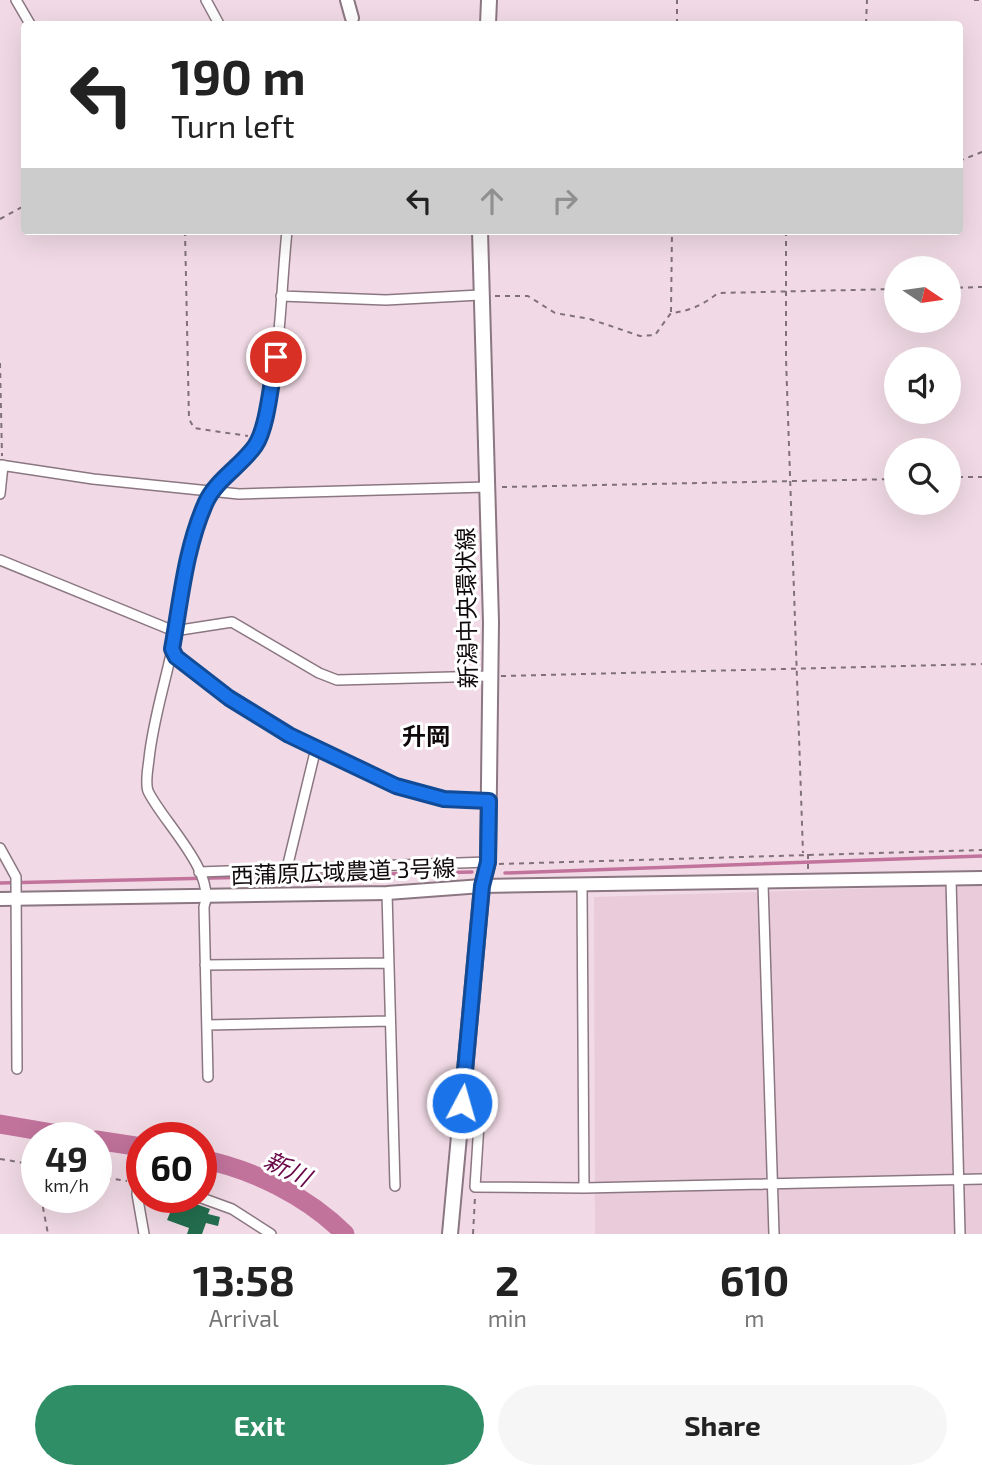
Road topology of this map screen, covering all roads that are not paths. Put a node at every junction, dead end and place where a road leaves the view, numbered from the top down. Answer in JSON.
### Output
{"nodes":[{"id":1,"x":16,"y":0,"type":"edge"},
{"id":2,"x":205,"y":0,"type":"edge"},
{"id":3,"x":347,"y":0,"type":"edge"},
{"id":4,"x":489,"y":0,"type":"edge"},
{"id":5,"x":28,"y":21,"type":"edge"},
{"id":6,"x":217,"y":21,"type":"edge"},
{"id":7,"x":351,"y":21,"type":"edge"},
{"id":8,"x":488,"y":21,"type":"edge"},
{"id":9,"x":287,"y":235,"type":"edge"},
{"id":10,"x":480,"y":235,"type":"edge"},
{"id":11,"x":480,"y":295,"type":"junction"},
{"id":12,"x":281,"y":296,"type":"junction"},
{"id":13,"x":1,"y":465,"type":"edge"},
{"id":14,"x":487,"y":487,"type":"junction"},
{"id":15,"x":212,"y":491,"type":"junction"},
{"id":16,"x":0,"y":494,"type":"edge"},
{"id":17,"x":0,"y":560,"type":"edge"},
{"id":18,"x":174,"y":631,"type":"junction"},
{"id":19,"x":172,"y":649,"type":"junction"},
{"id":20,"x":490,"y":676,"type":"junction"},
{"id":21,"x":316,"y":748,"type":"junction"},
{"id":22,"x":489,"y":801,"type":"junction"},
{"id":23,"x":0,"y":848,"type":"edge"},
{"id":24,"x":488,"y":862,"type":"junction"},
{"id":25,"x":286,"y":868,"type":"junction"},
{"id":26,"x":200,"y":872,"type":"junction"},
{"id":27,"x":982,"y":878,"type":"edge"},
{"id":28,"x":951,"y":879,"type":"junction"},
{"id":29,"x":762,"y":884,"type":"junction"},
{"id":30,"x":482,"y":886,"type":"junction"},
{"id":31,"x":582,"y":886,"type":"junction"},
{"id":32,"x":387,"y":893,"type":"junction"},
{"id":33,"x":15,"y":894,"type":"junction"},
{"id":34,"x":208,"y":897,"type":"junction"},
{"id":35,"x":0,"y":899,"type":"edge"},
{"id":36,"x":389,"y":963,"type":"junction"},
{"id":37,"x":205,"y":965,"type":"junction"},
{"id":38,"x":390,"y":1021,"type":"junction"},
{"id":39,"x":207,"y":1025,"type":"junction"},
{"id":40,"x":17,"y":1069,"type":"dead end"},
{"id":41,"x":208,"y":1077,"type":"dead end"},
{"id":42,"x":465,"y":1077,"type":"junction"},
{"id":43,"x":982,"y":1179,"type":"edge"},
{"id":44,"x":957,"y":1180,"type":"junction"},
{"id":45,"x":770,"y":1184,"type":"junction"},
{"id":46,"x":395,"y":1186,"type":"dead end"},
{"id":47,"x":584,"y":1188,"type":"junction"},
{"id":48,"x":217,"y":1204,"type":"edge"},
{"id":49,"x":141,"y":1213,"type":"edge"},
{"id":50,"x":145,"y":1234,"type":"edge"},
{"id":51,"x":271,"y":1234,"type":"edge"},
{"id":52,"x":450,"y":1234,"type":"edge"},
{"id":53,"x":774,"y":1234,"type":"edge"},
{"id":54,"x":960,"y":1234,"type":"edge"}],
"edges":[{"from":1,"to":5,"type":"street"},
{"from":2,"to":6,"type":"street"},
{"from":3,"to":7,"type":"street"},
{"from":4,"to":8,"type":"main road"},
{"from":9,"to":12,"type":"street"},
{"from":10,"to":11,"type":"main road","name":"新潟中央環状線"},
{"from":11,"to":12,"type":"street"},
{"from":11,"to":14,"type":"main road","name":"新潟中央環状線"},
{"from":12,"to":15,"type":"street"},
{"from":13,"to":15,"type":"street"},
{"from":13,"to":16,"type":"street"},
{"from":14,"to":15,"type":"street"},
{"from":14,"to":20,"type":"main road","name":"新潟中央環状線"},
{"from":15,"to":18,"type":"street"},
{"from":17,"to":18,"type":"street"},
{"from":18,"to":19,"type":"street"},
{"from":18,"to":20,"type":"street"},
{"from":19,"to":21,"type":"street"},
{"from":19,"to":26,"type":"street"},
{"from":20,"to":22,"type":"main road","name":"新潟中央環状線"},
{"from":21,"to":22,"type":"street"},
{"from":21,"to":25,"type":"street"},
{"from":22,"to":24,"type":"main road","name":"新潟中央環状線"},
{"from":23,"to":33,"type":"street"},
{"from":24,"to":25,"type":"street"},
{"from":24,"to":30,"type":"main road","name":"新潟中央環状線"},
{"from":25,"to":26,"type":"street"},
{"from":26,"to":34,"type":"street"},
{"from":27,"to":28,"type":"street","name":"西蒲原広域農道 3号線"},
{"from":28,"to":29,"type":"street","name":"西蒲原広域農道 3号線"},
{"from":28,"to":44,"type":"street"},
{"from":29,"to":31,"type":"street","name":"西蒲原広域農道 3号線"},
{"from":29,"to":45,"type":"street"},
{"from":30,"to":31,"type":"street","name":"西蒲原広域農道 3号線"},
{"from":30,"to":32,"type":"street","name":"西蒲原広域農道 3号線"},
{"from":30,"to":42,"type":"main road","name":"新潟中央環状線"},
{"from":31,"to":47,"type":"street"},
{"from":32,"to":34,"type":"street","name":"西蒲原広域農道 3号線"},
{"from":32,"to":36,"type":"street"},
{"from":33,"to":34,"type":"street","name":"西蒲原広域農道 3号線"},
{"from":33,"to":35,"type":"street","name":"西蒲原広域農道 3号線"},
{"from":33,"to":40,"type":"street"},
{"from":34,"to":37,"type":"street"},
{"from":36,"to":37,"type":"street"},
{"from":36,"to":38,"type":"street"},
{"from":37,"to":39,"type":"street"},
{"from":38,"to":39,"type":"street"},
{"from":38,"to":46,"type":"street"},
{"from":39,"to":41,"type":"street"},
{"from":42,"to":47,"type":"street"},
{"from":42,"to":52,"type":"main road","name":"新潟中央環状線"},
{"from":43,"to":44,"type":"street"},
{"from":44,"to":45,"type":"street"},
{"from":44,"to":54,"type":"street"},
{"from":45,"to":47,"type":"street"},
{"from":45,"to":53,"type":"street"},
{"from":48,"to":51,"type":"street"},
{"from":49,"to":50,"type":"street"}]}
